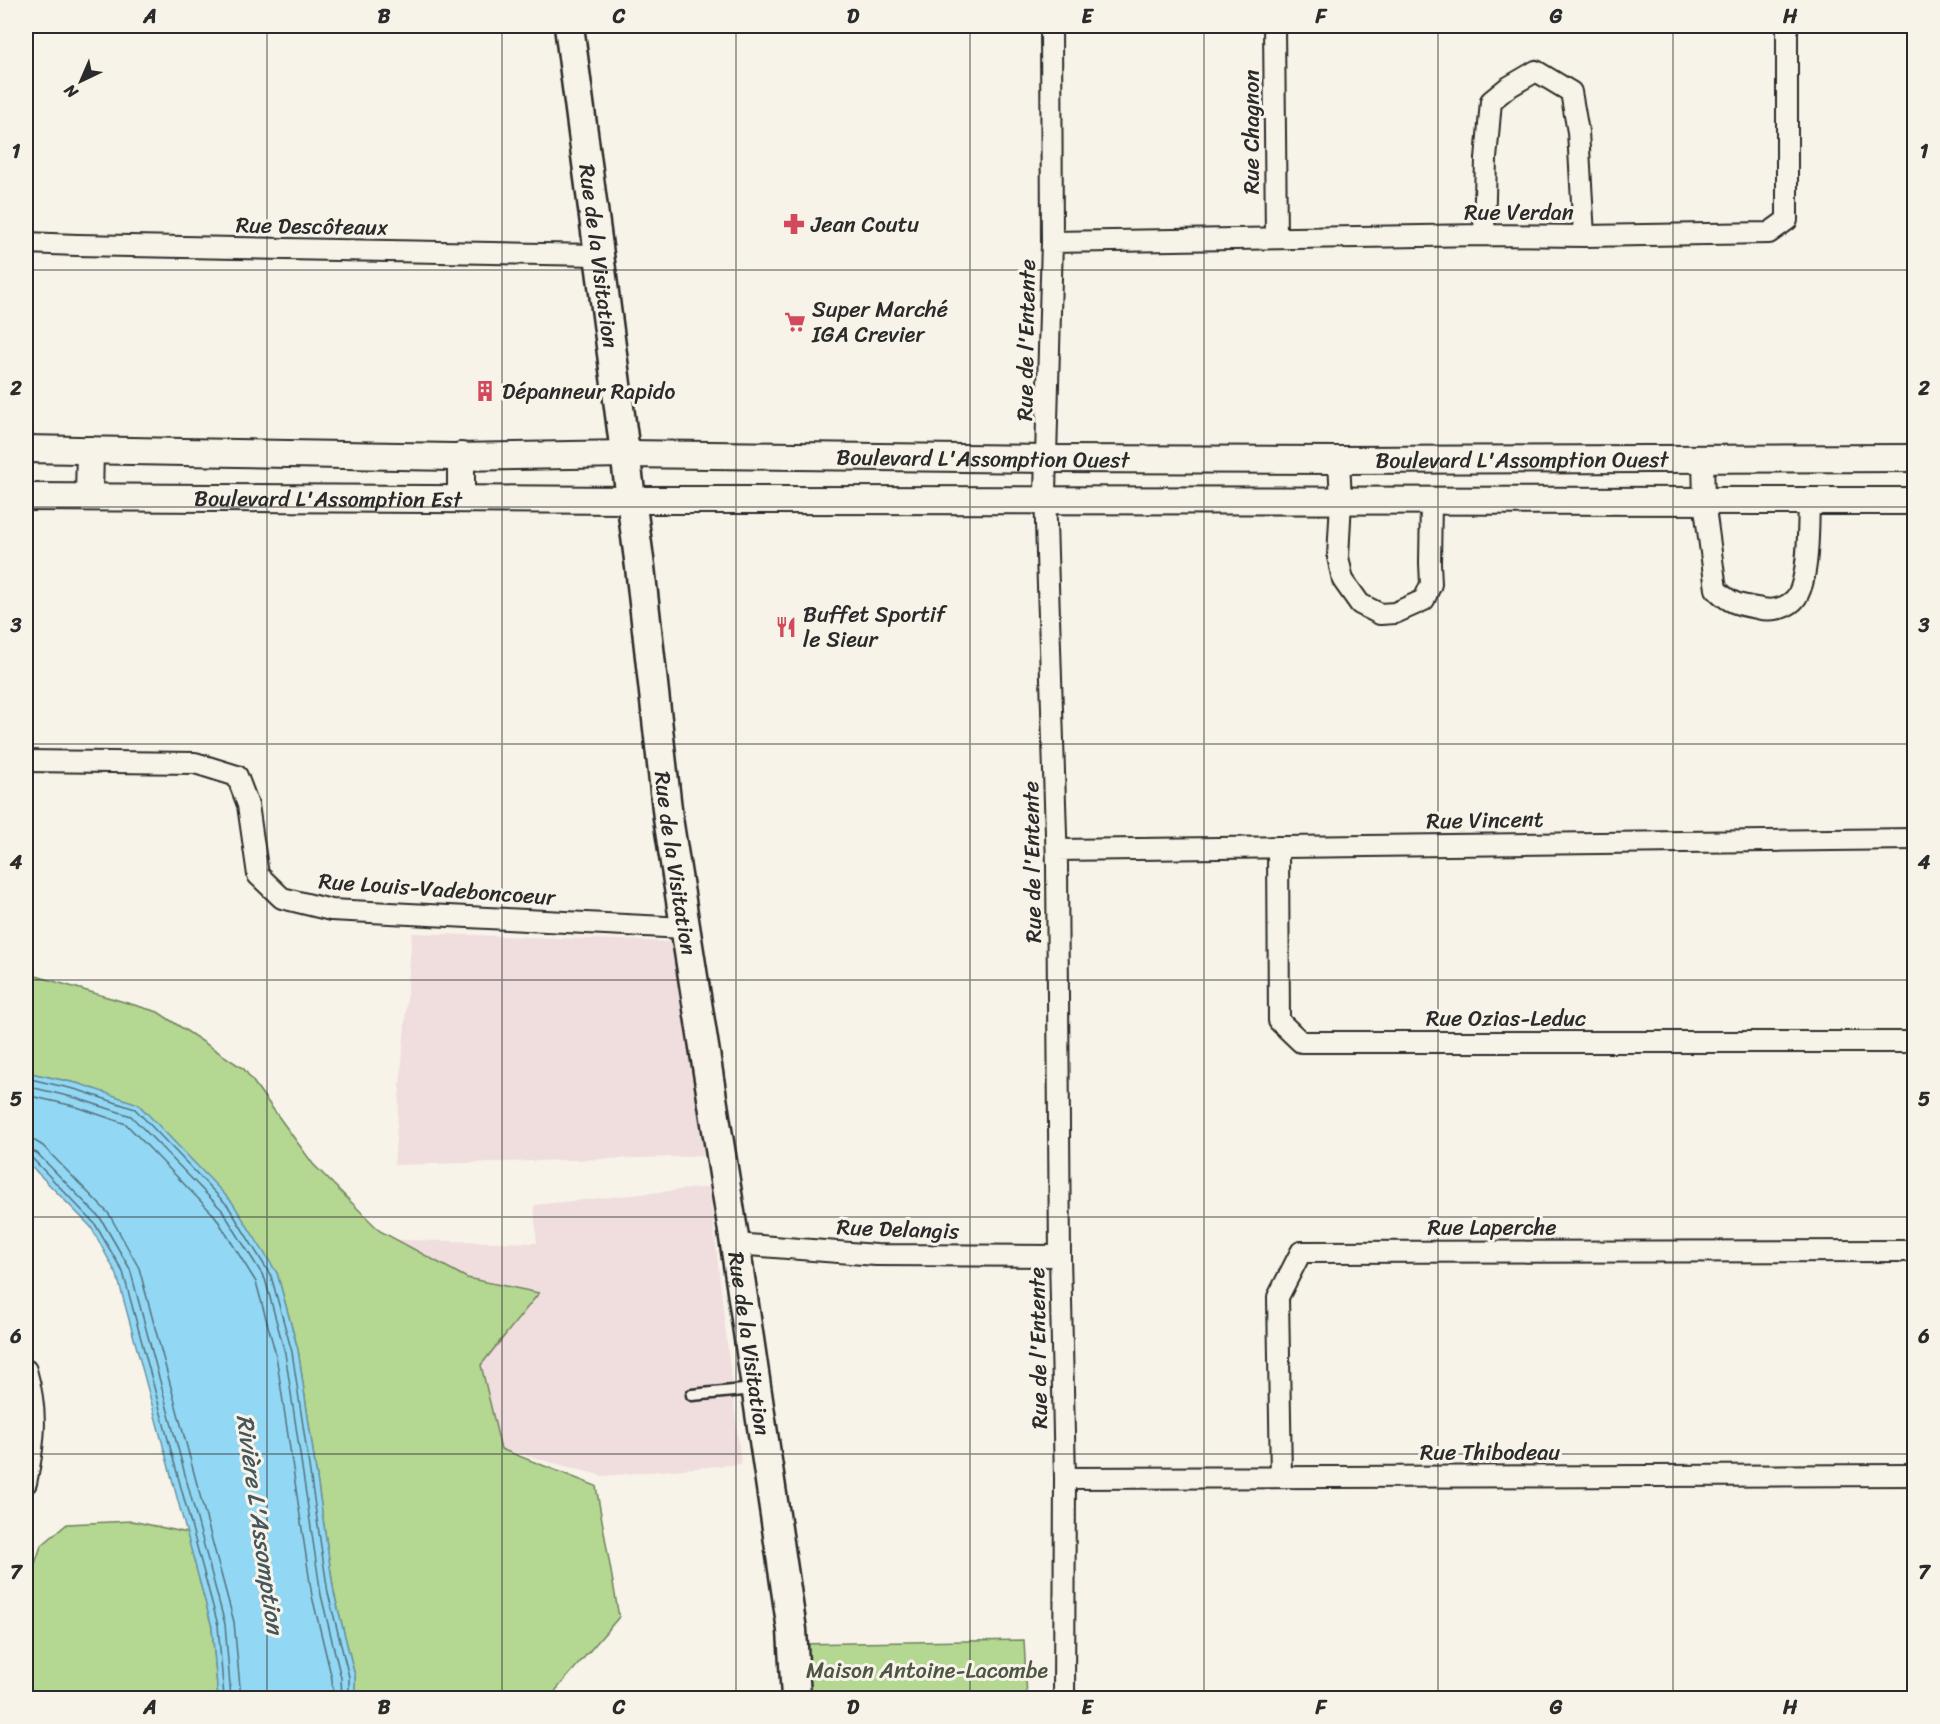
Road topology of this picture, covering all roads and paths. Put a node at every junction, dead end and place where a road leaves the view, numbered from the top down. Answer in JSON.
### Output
{"nodes":[{"id":1,"x":569,"y":26,"type":"edge"},
{"id":2,"x":1051,"y":26,"type":"edge"},
{"id":3,"x":1274,"y":26,"type":"edge"},
{"id":4,"x":1787,"y":26,"type":"edge"},
{"id":5,"x":1484,"y":235,"type":"junction"},
{"id":6,"x":1584,"y":236,"type":"junction"},
{"id":7,"x":1276,"y":238,"type":"junction"},
{"id":8,"x":1052,"y":242,"type":"junction"},
{"id":9,"x":26,"y":243,"type":"edge"},
{"id":10,"x":598,"y":255,"type":"junction"},
{"id":11,"x":26,"y":449,"type":"edge"},
{"id":12,"x":90,"y":450,"type":"junction"},
{"id":13,"x":625,"y":454,"type":"junction"},
{"id":14,"x":461,"y":456,"type":"junction"},
{"id":15,"x":1914,"y":458,"type":"edge"},
{"id":16,"x":1046,"y":459,"type":"junction"},
{"id":17,"x":1703,"y":459,"type":"junction"},
{"id":18,"x":1339,"y":460,"type":"junction"},
{"id":19,"x":26,"y":497,"type":"edge"},
{"id":20,"x":89,"y":497,"type":"junction"},
{"id":21,"x":461,"y":499,"type":"junction"},
{"id":22,"x":630,"y":500,"type":"junction"},
{"id":23,"x":1045,"y":500,"type":"junction"},
{"id":24,"x":1341,"y":501,"type":"junction"},
{"id":25,"x":1431,"y":501,"type":"junction"},
{"id":26,"x":1704,"y":501,"type":"junction"},
{"id":27,"x":1809,"y":501,"type":"junction"},
{"id":28,"x":1914,"y":501,"type":"edge"},
{"id":29,"x":26,"y":761,"type":"edge"},
{"id":30,"x":1914,"y":839,"type":"edge"},
{"id":31,"x":1278,"y":847,"type":"junction"},
{"id":32,"x":1057,"y":850,"type":"junction"},
{"id":33,"x":686,"y":928,"type":"junction"},
{"id":34,"x":1914,"y":1042,"type":"edge"},
{"id":35,"x":735,"y":1244,"type":"junction"},
{"id":36,"x":1914,"y":1251,"type":"edge"},
{"id":37,"x":1060,"y":1256,"type":"junction"},
{"id":38,"x":26,"y":1370,"type":"edge"},
{"id":39,"x":756,"y":1389,"type":"junction"},
{"id":40,"x":692,"y":1395,"type":"dead end"},
{"id":41,"x":1914,"y":1475,"type":"edge"},
{"id":42,"x":1281,"y":1477,"type":"junction"},
{"id":43,"x":1065,"y":1478,"type":"junction"},
{"id":44,"x":26,"y":1483,"type":"edge"},
{"id":45,"x":796,"y":1698,"type":"edge"},
{"id":46,"x":1064,"y":1698,"type":"edge"}],
"edges":[{"from":1,"to":10,"type":"main road","name":"Rue de la Visitation"},
{"from":2,"to":8,"type":"street","name":"Rue de l'Entente"},
{"from":3,"to":7,"type":"street","name":"Rue Chagnon"},
{"from":4,"to":6,"type":"street","name":"Rue Verdan"},
{"from":5,"to":6,"type":"street","name":"Rue Verdan"},
{"from":5,"to":6,"type":"street"},
{"from":5,"to":7,"type":"street","name":"Rue Verdan"},
{"from":7,"to":8,"type":"street","name":"Rue Verdan"},
{"from":8,"to":16,"type":"street","name":"Rue de l'Entente"},
{"from":9,"to":10,"type":"street","name":"Rue Descôteaux"},
{"from":10,"to":13,"type":"main road","name":"Rue de la Visitation"},
{"from":11,"to":12,"type":"street","name":"Boulevard L'Assomption Est"},
{"from":12,"to":14,"type":"street","name":"Boulevard L'Assomption Est"},
{"from":12,"to":20,"type":"street"},
{"from":13,"to":14,"type":"street","name":"Boulevard L'Assomption Est"},
{"from":13,"to":16,"type":"street","name":"Boulevard L'Assomption Ouest"},
{"from":13,"to":22,"type":"main road","name":"Rue de la Visitation"},
{"from":14,"to":21,"type":"street"},
{"from":15,"to":17,"type":"street","name":"Boulevard L'Assomption Ouest"},
{"from":16,"to":18,"type":"street","name":"Boulevard L'Assomption Ouest"},
{"from":16,"to":23,"type":"street","name":"Rue de l'Entente"},
{"from":17,"to":18,"type":"street","name":"Boulevard L'Assomption Ouest"},
{"from":17,"to":26,"type":"street"},
{"from":18,"to":24,"type":"street","name":"Boulevard L'Assomption Ouest"},
{"from":19,"to":20,"type":"street","name":"Boulevard L'Assomption Est"},
{"from":20,"to":21,"type":"street","name":"Boulevard L'Assomption Est"},
{"from":21,"to":22,"type":"street","name":"Boulevard L'Assomption Est"},
{"from":22,"to":23,"type":"street","name":"Boulevard L'Assomption Ouest"},
{"from":22,"to":33,"type":"main road","name":"Rue de la Visitation"},
{"from":23,"to":24,"type":"street","name":"Boulevard L'Assomption Ouest"},
{"from":23,"to":32,"type":"street","name":"Rue de l'Entente"},
{"from":24,"to":25,"type":"street","name":"Boulevard L'Assomption Ouest"},
{"from":24,"to":25,"type":"street","name":"Boulevard L'Assomption Ouest"},
{"from":25,"to":26,"type":"street","name":"Boulevard L'Assomption Ouest"},
{"from":26,"to":27,"type":"street","name":"Boulevard L'Assomption Ouest"},
{"from":26,"to":27,"type":"street"},
{"from":27,"to":28,"type":"street","name":"Boulevard L'Assomption Ouest"},
{"from":29,"to":33,"type":"street","name":"Rue Louis-Vadeboncoeur"},
{"from":30,"to":31,"type":"street","name":"Rue Vincent"},
{"from":31,"to":32,"type":"street","name":"Rue Vincent"},
{"from":31,"to":34,"type":"street","name":"Rue Ozias-Leduc"},
{"from":32,"to":37,"type":"street","name":"Rue de l'Entente"},
{"from":33,"to":35,"type":"main road","name":"Rue de la Visitation"},
{"from":35,"to":37,"type":"street","name":"Rue Delangis"},
{"from":35,"to":39,"type":"main road","name":"Rue de la Visitation"},
{"from":36,"to":42,"type":"street","name":"Rue Laperche"},
{"from":37,"to":43,"type":"street","name":"Rue de l'Entente"},
{"from":38,"to":44,"type":"street"},
{"from":39,"to":40,"type":"lane"},
{"from":39,"to":45,"type":"main road","name":"Rue de la Visitation"},
{"from":41,"to":42,"type":"street","name":"Rue Thibodeau"},
{"from":42,"to":43,"type":"street","name":"Rue Thibodeau"},
{"from":43,"to":46,"type":"street","name":"Rue de l'Entente"}]}
